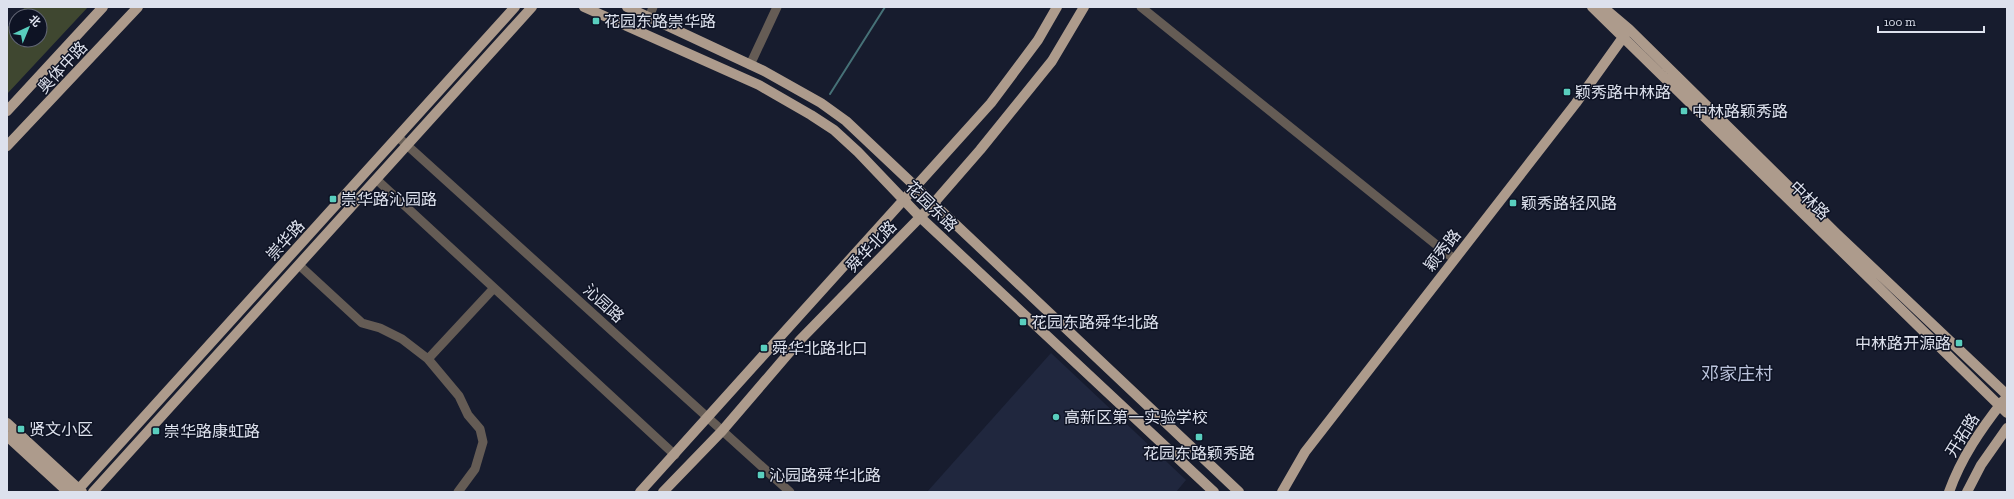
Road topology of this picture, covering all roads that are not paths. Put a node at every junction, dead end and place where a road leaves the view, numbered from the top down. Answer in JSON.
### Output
{"nodes":[{"id":1,"x":103,"y":7,"type":"edge"},
{"id":2,"x":138,"y":7,"type":"edge"},
{"id":3,"x":514,"y":7,"type":"edge"},
{"id":4,"x":532,"y":7,"type":"edge"},
{"id":5,"x":584,"y":7,"type":"edge"},
{"id":6,"x":627,"y":7,"type":"edge"},
{"id":7,"x":653,"y":7,"type":"edge"},
{"id":8,"x":777,"y":7,"type":"edge"},
{"id":9,"x":1057,"y":7,"type":"edge"},
{"id":10,"x":1084,"y":7,"type":"edge"},
{"id":11,"x":1141,"y":7,"type":"edge"},
{"id":12,"x":1592,"y":7,"type":"edge"},
{"id":13,"x":1603,"y":7,"type":"edge"},
{"id":14,"x":649,"y":18,"type":"junction"},
{"id":15,"x":1629,"y":29,"type":"junction"},
{"id":16,"x":1623,"y":39,"type":"junction"},
{"id":17,"x":750,"y":65,"type":"junction"},
{"id":18,"x":9,"y":105,"type":"edge"},
{"id":19,"x":398,"y":137,"type":"junction"},
{"id":20,"x":407,"y":145,"type":"junction"},
{"id":21,"x":7,"y":146,"type":"edge"},
{"id":22,"x":376,"y":179,"type":"junction"},
{"id":23,"x":915,"y":186,"type":"junction"},
{"id":24,"x":904,"y":199,"type":"junction"},
{"id":25,"x":933,"y":204,"type":"junction"},
{"id":26,"x":920,"y":217,"type":"junction"},
{"id":27,"x":1454,"y":259,"type":"junction"},
{"id":28,"x":298,"y":265,"type":"junction"},
{"id":29,"x":494,"y":288,"type":"junction"},
{"id":30,"x":428,"y":359,"type":"junction"},
{"id":31,"x":2007,"y":396,"type":"edge"},
{"id":32,"x":2003,"y":409,"type":"edge"},
{"id":33,"x":708,"y":418,"type":"junction"},
{"id":34,"x":7,"y":423,"type":"edge"},
{"id":35,"x":2007,"y":428,"type":"edge"},
{"id":36,"x":722,"y":431,"type":"junction"},
{"id":37,"x":7,"y":436,"type":"edge"},
{"id":38,"x":674,"y":455,"type":"junction"},
{"id":39,"x":79,"y":491,"type":"edge"},
{"id":40,"x":68,"y":492,"type":"edge"},
{"id":41,"x":93,"y":492,"type":"edge"},
{"id":42,"x":458,"y":492,"type":"edge"},
{"id":43,"x":640,"y":492,"type":"edge"},
{"id":44,"x":663,"y":492,"type":"edge"},
{"id":45,"x":790,"y":492,"type":"edge"},
{"id":46,"x":1214,"y":492,"type":"edge"},
{"id":47,"x":1239,"y":492,"type":"edge"},
{"id":48,"x":1282,"y":492,"type":"edge"},
{"id":49,"x":1949,"y":492,"type":"edge"},
{"id":50,"x":1967,"y":492,"type":"edge"}],
"edges":[{"from":1,"to":18,"type":"main road","name":"奥体中路"},
{"from":2,"to":21,"type":"main road","name":"奥体中路"},
{"from":3,"to":19,"type":"main road","name":"崇华路"},
{"from":4,"to":20,"type":"main road","name":"崇华路"},
{"from":5,"to":24,"type":"main road","name":"花园东路"},
{"from":6,"to":14,"type":"main road","name":"花园东路"},
{"from":7,"to":14,"type":"street"},
{"from":8,"to":17,"type":"street"},
{"from":9,"to":23,"type":"main road","name":"舜华北路"},
{"from":10,"to":25,"type":"main road","name":"舜华北路"},
{"from":11,"to":27,"type":"street"},
{"from":12,"to":16,"type":"main road","name":"中林路"},
{"from":13,"to":15,"type":"main road","name":"中林路"},
{"from":14,"to":17,"type":"main road","name":"花园东路"},
{"from":15,"to":16,"type":"main road","name":"颖秀路"},
{"from":15,"to":31,"type":"main road","name":"中林路"},
{"from":16,"to":27,"type":"main road","name":"颖秀路"},
{"from":16,"to":32,"type":"main road","name":"中林路"},
{"from":17,"to":23,"type":"main road","name":"花园东路"},
{"from":19,"to":20,"type":"street","name":"沁园路"},
{"from":19,"to":39,"type":"main road","name":"崇华路"},
{"from":20,"to":22,"type":"main road","name":"崇华路"},
{"from":20,"to":33,"type":"street","name":"沁园路"},
{"from":22,"to":28,"type":"main road","name":"崇华路"},
{"from":22,"to":29,"type":"street"},
{"from":23,"to":24,"type":"main road","name":"舜华北路"},
{"from":23,"to":25,"type":"main road","name":"花园东路"},
{"from":24,"to":26,"type":"main road","name":"花园东路"},
{"from":24,"to":33,"type":"main road","name":"舜华北路"},
{"from":25,"to":26,"type":"main road","name":"舜华北路"},
{"from":25,"to":47,"type":"main road","name":"花园东路"},
{"from":26,"to":36,"type":"main road","name":"舜华北路"},
{"from":26,"to":46,"type":"main road","name":"花园东路"},
{"from":27,"to":48,"type":"main road","name":"颖秀路"},
{"from":28,"to":30,"type":"street"},
{"from":28,"to":41,"type":"main road","name":"崇华路"},
{"from":29,"to":30,"type":"street"},
{"from":29,"to":38,"type":"street"},
{"from":30,"to":42,"type":"street"},
{"from":31,"to":32,"type":"main road","name":"开拓路"},
{"from":32,"to":49,"type":"main road","name":"开拓路"},
{"from":33,"to":36,"type":"street","name":"沁园路"},
{"from":33,"to":38,"type":"main road","name":"舜华北路"},
{"from":34,"to":39,"type":"main road"},
{"from":35,"to":50,"type":"main road","name":"开拓路"},
{"from":36,"to":44,"type":"main road","name":"舜华北路"},
{"from":36,"to":45,"type":"street","name":"沁园路"},
{"from":37,"to":40,"type":"main road"},
{"from":38,"to":43,"type":"main road","name":"舜华北路"}]}
